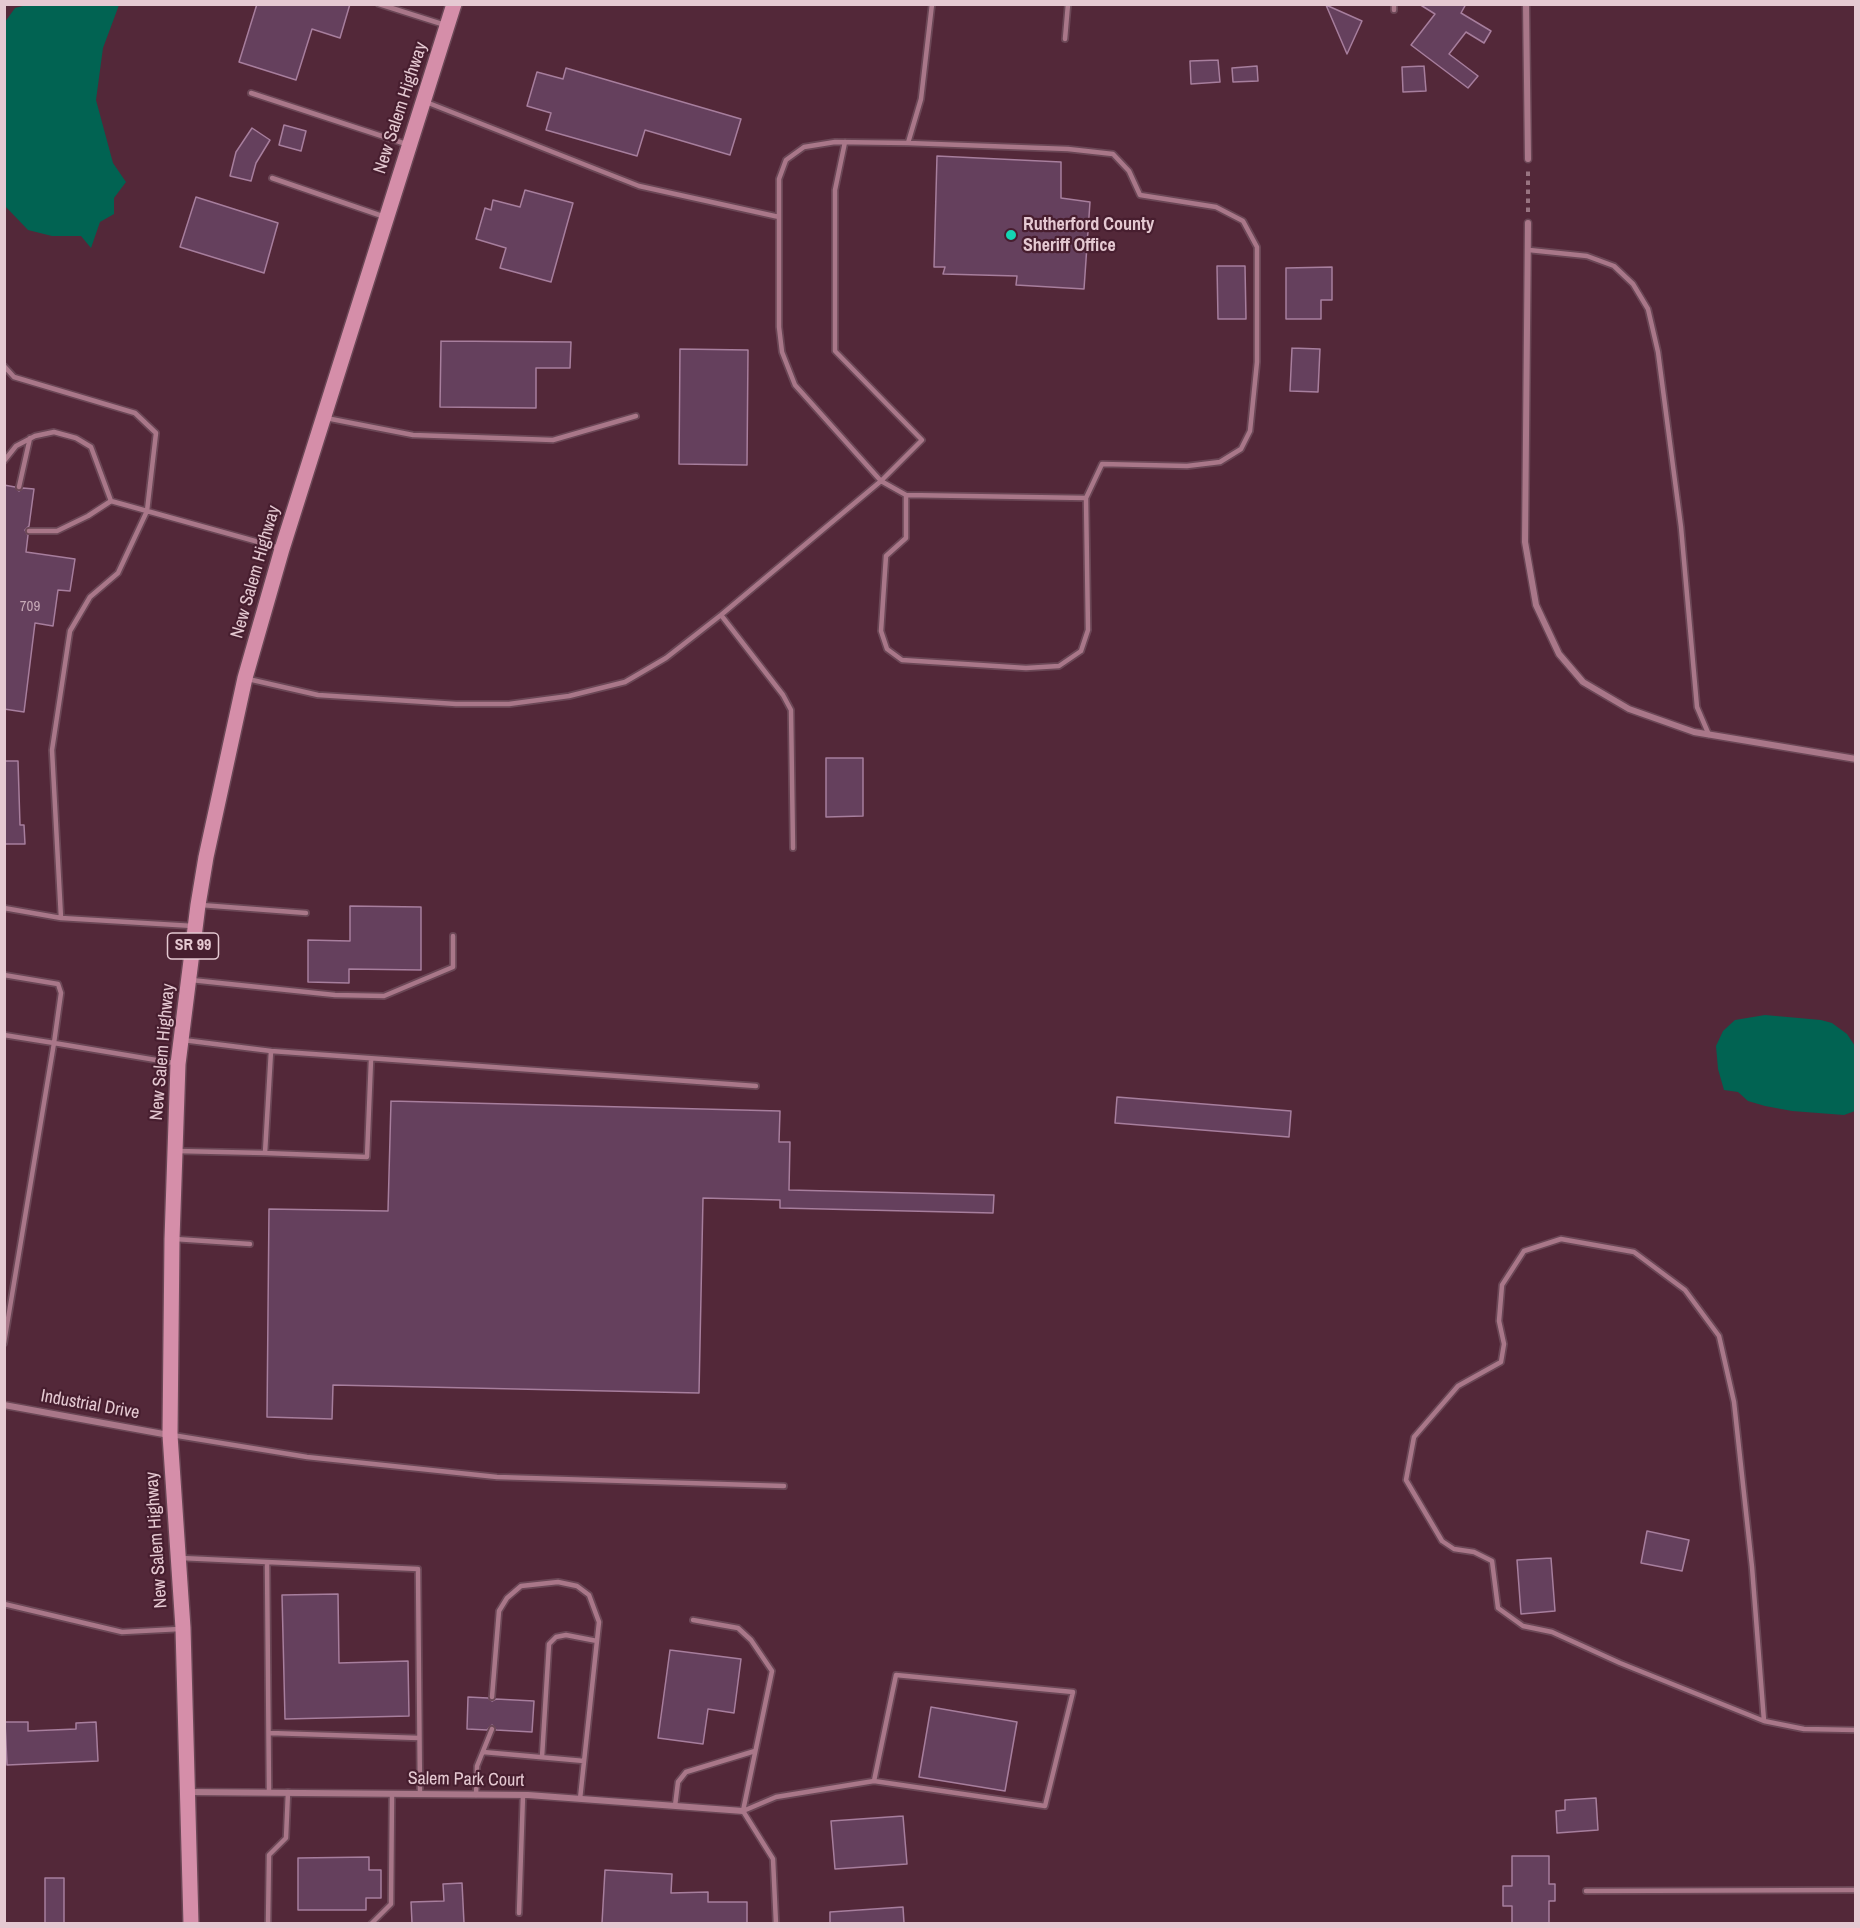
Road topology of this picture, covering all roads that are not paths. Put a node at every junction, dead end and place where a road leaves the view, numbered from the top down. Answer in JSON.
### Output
{"nodes":[{"id":1,"x":380,"y":4,"type":"edge"},
{"id":2,"x":454,"y":4,"type":"edge"},
{"id":3,"x":932,"y":4,"type":"edge"},
{"id":4,"x":1068,"y":4,"type":"edge"},
{"id":5,"x":1526,"y":4,"type":"edge"},
{"id":6,"x":447,"y":26,"type":"junction"},
{"id":7,"x":1065,"y":39,"type":"dead end"},
{"id":8,"x":251,"y":93,"type":"dead end"},
{"id":9,"x":424,"y":102,"type":"junction"},
{"id":10,"x":845,"y":142,"type":"junction"},
{"id":11,"x":908,"y":143,"type":"junction"},
{"id":12,"x":408,"y":145,"type":"junction"},
{"id":13,"x":1528,"y":159,"type":"road end"},
{"id":14,"x":272,"y":178,"type":"dead end"},
{"id":15,"x":779,"y":217,"type":"junction"},
{"id":16,"x":387,"y":218,"type":"junction"},
{"id":17,"x":1528,"y":223,"type":"road end"},
{"id":18,"x":1529,"y":250,"type":"junction"},
{"id":19,"x":4,"y":366,"type":"edge"},
{"id":20,"x":636,"y":416,"type":"dead end"},
{"id":21,"x":323,"y":418,"type":"junction"},
{"id":22,"x":30,"y":438,"type":"junction"},
{"id":23,"x":4,"y":461,"type":"edge"},
{"id":24,"x":881,"y":481,"type":"junction"},
{"id":25,"x":19,"y":487,"type":"dead end"},
{"id":26,"x":906,"y":495,"type":"junction"},
{"id":27,"x":1086,"y":498,"type":"junction"},
{"id":28,"x":111,"y":501,"type":"junction"},
{"id":29,"x":147,"y":511,"type":"junction"},
{"id":30,"x":29,"y":531,"type":"dead end"},
{"id":31,"x":282,"y":549,"type":"junction"},
{"id":32,"x":721,"y":615,"type":"junction"},
{"id":33,"x":245,"y":678,"type":"junction"},
{"id":34,"x":1709,"y":735,"type":"junction"},
{"id":35,"x":1856,"y":759,"type":"edge"},
{"id":36,"x":793,"y":848,"type":"dead end"},
{"id":37,"x":198,"y":904,"type":"junction"},
{"id":38,"x":4,"y":908,"type":"edge"},
{"id":39,"x":306,"y":913,"type":"dead end"},
{"id":40,"x":61,"y":918,"type":"junction"},
{"id":41,"x":195,"y":926,"type":"junction"},
{"id":42,"x":453,"y":936,"type":"dead end"},
{"id":43,"x":4,"y":975,"type":"edge"},
{"id":44,"x":188,"y":980,"type":"junction"},
{"id":45,"x":4,"y":1035,"type":"edge"},
{"id":46,"x":181,"y":1040,"type":"junction"},
{"id":47,"x":54,"y":1043,"type":"junction"},
{"id":48,"x":271,"y":1051,"type":"junction"},
{"id":49,"x":372,"y":1059,"type":"junction"},
{"id":50,"x":178,"y":1064,"type":"junction"},
{"id":51,"x":756,"y":1086,"type":"dead end"},
{"id":52,"x":174,"y":1151,"type":"junction"},
{"id":53,"x":265,"y":1154,"type":"junction"},
{"id":54,"x":172,"y":1239,"type":"junction"},
{"id":55,"x":250,"y":1244,"type":"dead end"},
{"id":56,"x":7,"y":1310,"type":"edge"},
{"id":57,"x":4,"y":1343,"type":"edge"},
{"id":58,"x":4,"y":1405,"type":"edge"},
{"id":59,"x":170,"y":1435,"type":"junction"},
{"id":60,"x":784,"y":1486,"type":"dead end"},
{"id":61,"x":178,"y":1558,"type":"junction"},
{"id":62,"x":267,"y":1562,"type":"junction"},
{"id":63,"x":4,"y":1604,"type":"edge"},
{"id":64,"x":693,"y":1620,"type":"dead end"},
{"id":65,"x":183,"y":1628,"type":"junction"},
{"id":66,"x":597,"y":1641,"type":"junction"},
{"id":67,"x":492,"y":1697,"type":"dead end"},
{"id":68,"x":1764,"y":1721,"type":"junction"},
{"id":69,"x":492,"y":1729,"type":"dead end"},
{"id":70,"x":1856,"y":1730,"type":"edge"},
{"id":71,"x":270,"y":1733,"type":"junction"},
{"id":72,"x":419,"y":1738,"type":"junction"},
{"id":73,"x":755,"y":1751,"type":"junction"},
{"id":74,"x":483,"y":1752,"type":"junction"},
{"id":75,"x":542,"y":1757,"type":"junction"},
{"id":76,"x":584,"y":1761,"type":"junction"},
{"id":77,"x":874,"y":1781,"type":"junction"},
{"id":78,"x":269,"y":1791,"type":"junction"},
{"id":79,"x":288,"y":1791,"type":"junction"},
{"id":80,"x":188,"y":1792,"type":"junction"},
{"id":81,"x":392,"y":1794,"type":"junction"},
{"id":82,"x":420,"y":1794,"type":"junction"},
{"id":83,"x":476,"y":1795,"type":"junction"},
{"id":84,"x":523,"y":1795,"type":"junction"},
{"id":85,"x":580,"y":1799,"type":"junction"},
{"id":86,"x":675,"y":1806,"type":"junction"},
{"id":87,"x":743,"y":1811,"type":"junction"},
{"id":88,"x":1856,"y":1890,"type":"edge"},
{"id":89,"x":1586,"y":1891,"type":"dead end"},
{"id":90,"x":519,"y":1913,"type":"dead end"},
{"id":91,"x":190,"y":1923,"type":"edge"},
{"id":92,"x":268,"y":1923,"type":"edge"},
{"id":93,"x":371,"y":1923,"type":"edge"},
{"id":94,"x":776,"y":1923,"type":"edge"}],
"edges":[{"from":1,"to":6,"type":"lane"},
{"from":2,"to":6,"type":"main road","name":"New Salem Highway","number":"SR 99"},
{"from":3,"to":11,"type":"lane"},
{"from":4,"to":7,"type":"lane"},
{"from":5,"to":13,"type":"street"},
{"from":6,"to":9,"type":"main road","name":"New Salem Highway","number":"SR 99"},
{"from":8,"to":12,"type":"lane"},
{"from":9,"to":12,"type":"main road","name":"New Salem Highway","number":"SR 99"},
{"from":9,"to":15,"type":"lane"},
{"from":10,"to":11,"type":"lane"},
{"from":10,"to":15,"type":"lane"},
{"from":10,"to":24,"type":"lane"},
{"from":11,"to":27,"type":"lane"},
{"from":12,"to":16,"type":"main road","name":"New Salem Highway","number":"SR 99"},
{"from":14,"to":16,"type":"lane"},
{"from":15,"to":24,"type":"lane"},
{"from":16,"to":21,"type":"main road","name":"New Salem Highway","number":"SR 99"},
{"from":17,"to":18,"type":"street"},
{"from":18,"to":34,"type":"lane"},
{"from":18,"to":34,"type":"street"},
{"from":19,"to":29,"type":"lane"},
{"from":20,"to":21,"type":"lane"},
{"from":21,"to":31,"type":"main road","name":"New Salem Highway","number":"SR 99"},
{"from":22,"to":23,"type":"lane"},
{"from":22,"to":25,"type":"lane"},
{"from":22,"to":28,"type":"lane"},
{"from":24,"to":26,"type":"lane"},
{"from":24,"to":32,"type":"lane"},
{"from":26,"to":27,"type":"lane"},
{"from":26,"to":27,"type":"lane"},
{"from":28,"to":29,"type":"lane"},
{"from":28,"to":30,"type":"lane"},
{"from":29,"to":31,"type":"lane"},
{"from":29,"to":40,"type":"lane"},
{"from":31,"to":33,"type":"main road","name":"New Salem Highway","number":"SR 99"},
{"from":32,"to":33,"type":"lane"},
{"from":32,"to":36,"type":"lane"},
{"from":33,"to":37,"type":"main road","name":"New Salem Highway","number":"SR 99"},
{"from":34,"to":35,"type":"street"},
{"from":37,"to":39,"type":"lane"},
{"from":37,"to":41,"type":"main road","name":"New Salem Highway","number":"SR 99"},
{"from":38,"to":40,"type":"lane"},
{"from":40,"to":41,"type":"lane"},
{"from":41,"to":44,"type":"main road","name":"New Salem Highway","number":"SR 99"},
{"from":42,"to":44,"type":"lane"},
{"from":43,"to":47,"type":"lane"},
{"from":44,"to":46,"type":"main road","name":"New Salem Highway","number":"SR 99"},
{"from":45,"to":47,"type":"lane"},
{"from":46,"to":48,"type":"lane"},
{"from":46,"to":50,"type":"main road","name":"New Salem Highway","number":"SR 99"},
{"from":47,"to":50,"type":"lane"},
{"from":47,"to":56,"type":"lane"},
{"from":48,"to":49,"type":"lane"},
{"from":48,"to":53,"type":"lane"},
{"from":49,"to":51,"type":"lane"},
{"from":49,"to":53,"type":"lane"},
{"from":50,"to":52,"type":"main road","name":"New Salem Highway","number":"SR 99"},
{"from":52,"to":53,"type":"lane"},
{"from":52,"to":54,"type":"main road","name":"New Salem Highway","number":"SR 99"},
{"from":54,"to":55,"type":"lane"},
{"from":54,"to":59,"type":"main road","name":"New Salem Highway","number":"SR 99"},
{"from":56,"to":57,"type":"lane"},
{"from":58,"to":59,"type":"street","name":"Industrial Drive"},
{"from":59,"to":60,"type":"lane"},
{"from":59,"to":61,"type":"main road","name":"New Salem Highway","number":"SR 99"},
{"from":61,"to":62,"type":"lane"},
{"from":61,"to":65,"type":"main road","name":"New Salem Highway","number":"SR 99"},
{"from":62,"to":71,"type":"lane"},
{"from":62,"to":72,"type":"lane"},
{"from":63,"to":65,"type":"lane"},
{"from":64,"to":73,"type":"lane"},
{"from":65,"to":80,"type":"main road","name":"New Salem Highway","number":"SR 99"},
{"from":66,"to":67,"type":"lane"},
{"from":66,"to":75,"type":"lane"},
{"from":66,"to":76,"type":"lane"},
{"from":68,"to":68,"type":"lane"},
{"from":68,"to":70,"type":"lane"},
{"from":69,"to":74,"type":"lane"},
{"from":71,"to":72,"type":"lane"},
{"from":71,"to":78,"type":"lane"},
{"from":72,"to":82,"type":"lane"},
{"from":73,"to":86,"type":"lane"},
{"from":73,"to":87,"type":"lane"},
{"from":74,"to":75,"type":"lane"},
{"from":74,"to":83,"type":"lane"},
{"from":75,"to":76,"type":"lane"},
{"from":76,"to":85,"type":"lane"},
{"from":77,"to":77,"type":"lane"},
{"from":77,"to":87,"type":"lane"},
{"from":78,"to":79,"type":"street","name":"Salem Park Court"},
{"from":78,"to":80,"type":"street","name":"Salem Park Court"},
{"from":79,"to":81,"type":"street","name":"Salem Park Court"},
{"from":79,"to":92,"type":"lane"},
{"from":80,"to":91,"type":"main road","name":"New Salem Highway","number":"SR 99"},
{"from":81,"to":82,"type":"street","name":"Salem Park Court"},
{"from":81,"to":93,"type":"lane"},
{"from":82,"to":83,"type":"street","name":"Salem Park Court"},
{"from":83,"to":84,"type":"street","name":"Salem Park Court"},
{"from":84,"to":85,"type":"street","name":"Salem Park Court"},
{"from":84,"to":90,"type":"lane"},
{"from":85,"to":86,"type":"street","name":"Salem Park Court"},
{"from":86,"to":87,"type":"street","name":"Salem Park Court"},
{"from":87,"to":94,"type":"lane"},
{"from":88,"to":89,"type":"lane"}]}
